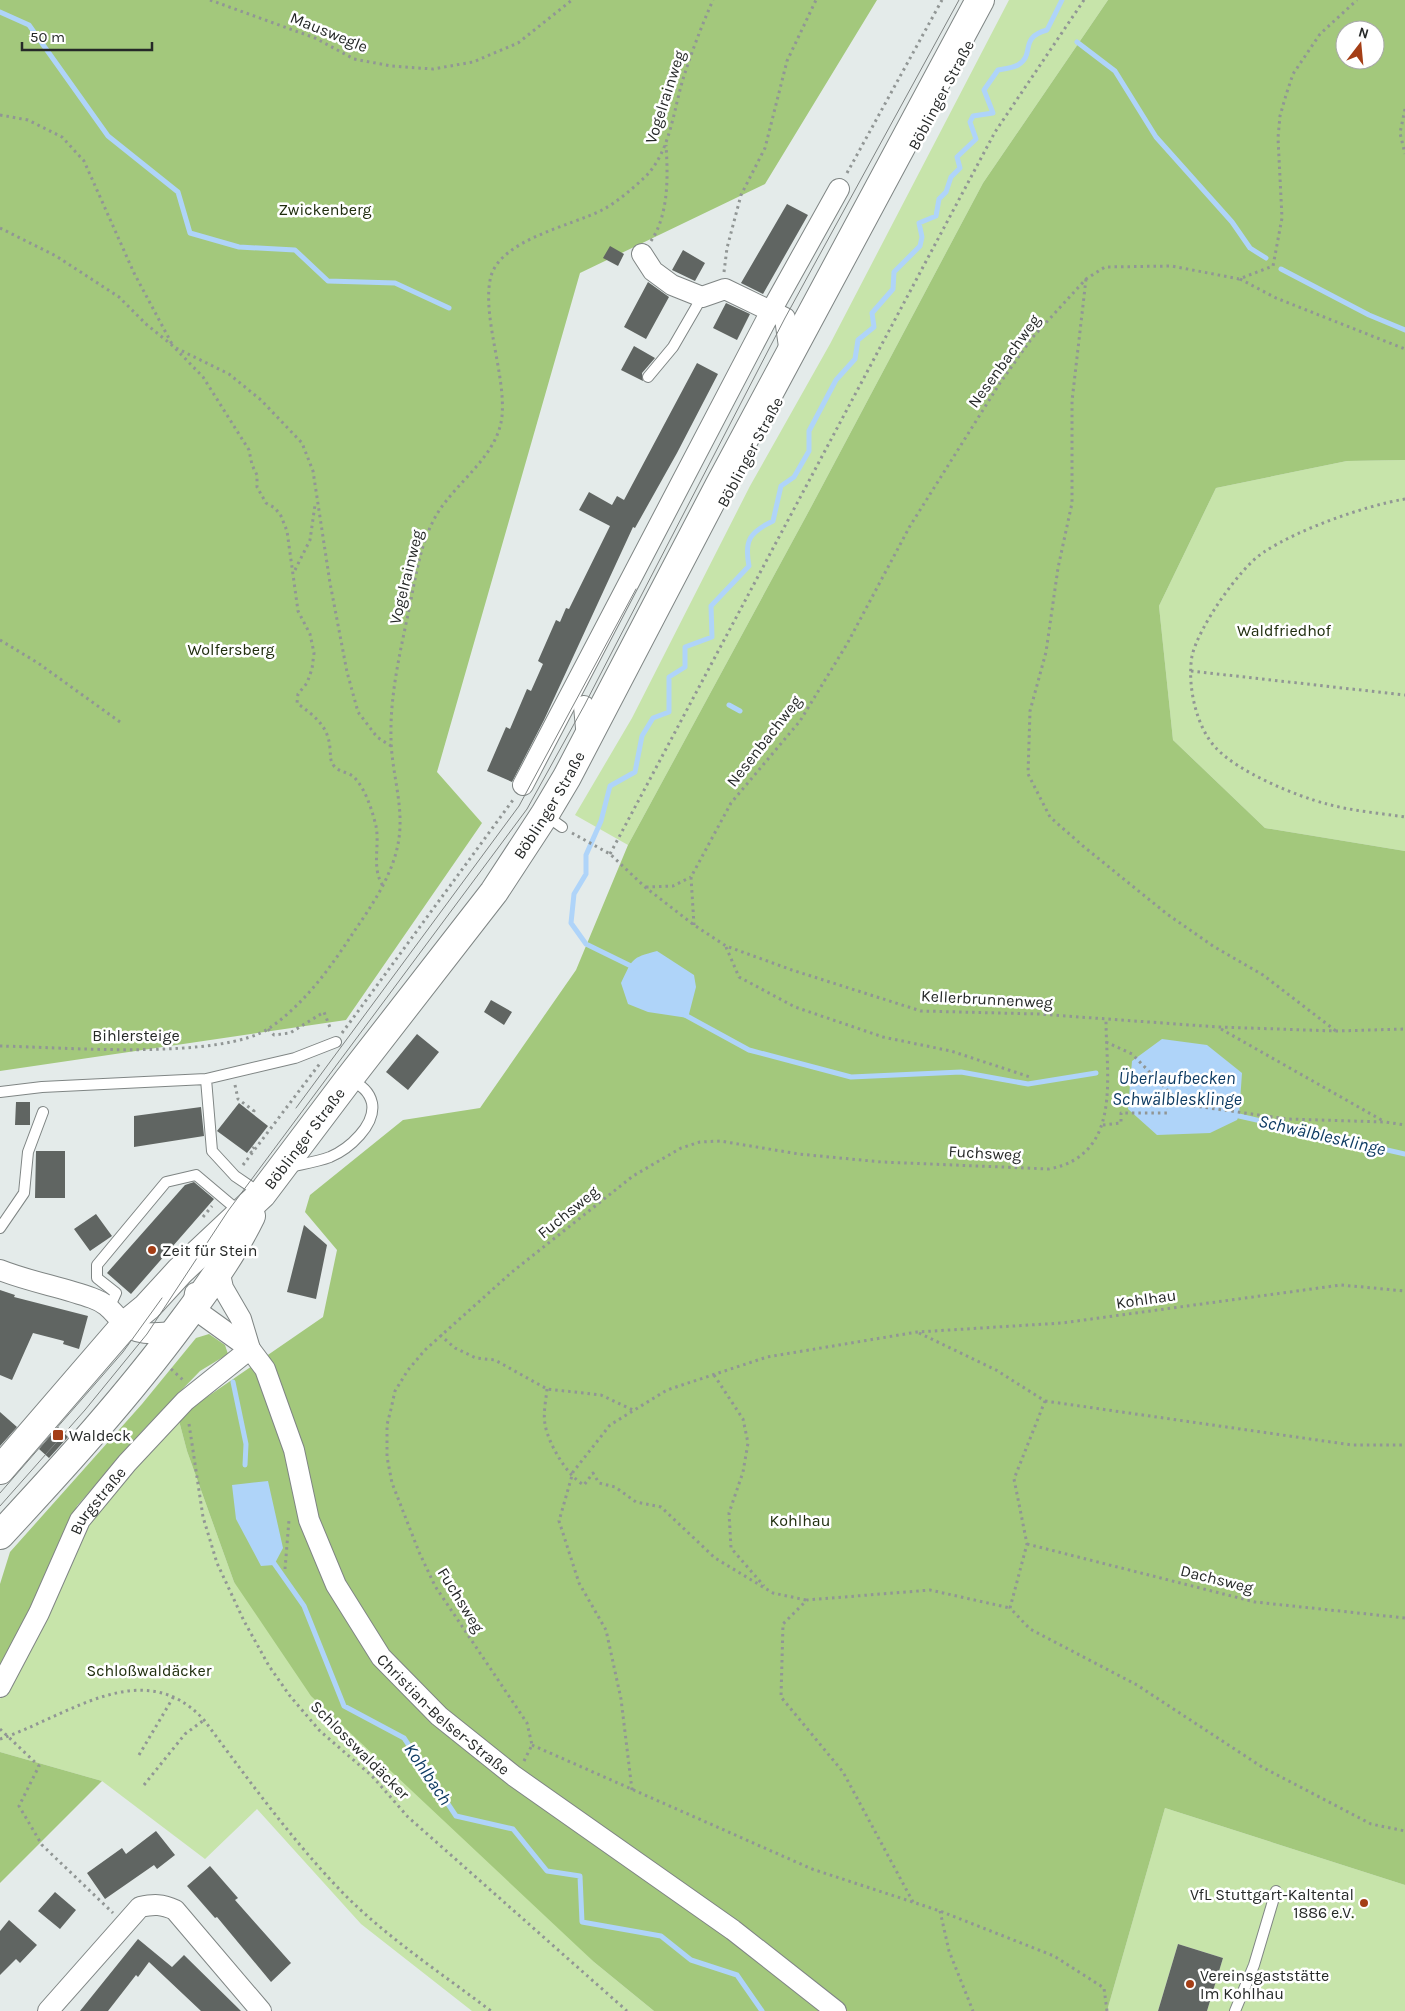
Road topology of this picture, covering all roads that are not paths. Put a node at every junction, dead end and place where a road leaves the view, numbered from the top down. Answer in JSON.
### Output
{"nodes":[{"id":1,"x":980,"y":0,"type":"edge"},
{"id":2,"x":992,"y":0,"type":"edge"},
{"id":3,"x":839,"y":189,"type":"road end"},
{"id":4,"x":642,"y":254,"type":"road end"},
{"id":5,"x":702,"y":297,"type":"junction"},
{"id":6,"x":793,"y":312,"type":"junction"},
{"id":7,"x":648,"y":377,"type":"dead end"},
{"id":8,"x":611,"y":690,"type":"junction"},
{"id":9,"x":576,"y":701,"type":"junction"},
{"id":10,"x":587,"y":738,"type":"junction"},
{"id":11,"x":523,"y":785,"type":"road end"},
{"id":12,"x":494,"y":892,"type":"junction"},
{"id":13,"x":336,"y":1042,"type":"road end"},
{"id":14,"x":206,"y":1079,"type":"junction"},
{"id":15,"x":348,"y":1080,"type":"junction"},
{"id":16,"x":0,"y":1092,"type":"edge"},
{"id":17,"x":43,"y":1112,"type":"dead end"},
{"id":18,"x":281,"y":1170,"type":"junction"},
{"id":19,"x":262,"y":1194,"type":"junction"},
{"id":20,"x":233,"y":1222,"type":"junction"},
{"id":21,"x":0,"y":1228,"type":"edge"},
{"id":22,"x":0,"y":1270,"type":"edge"},
{"id":23,"x":219,"y":1270,"type":"junction"},
{"id":24,"x":193,"y":1308,"type":"junction"},
{"id":25,"x":122,"y":1312,"type":"junction"},
{"id":26,"x":175,"y":1332,"type":"junction"},
{"id":27,"x":250,"y":1349,"type":"junction"},
{"id":28,"x":0,"y":1470,"type":"edge"},
{"id":29,"x":0,"y":1535,"type":"edge"},
{"id":30,"x":0,"y":1687,"type":"edge"},
{"id":31,"x":1276,"y":1891,"type":"dead end"},
{"id":32,"x":48,"y":2011,"type":"edge"},
{"id":33,"x":261,"y":2011,"type":"edge"},
{"id":34,"x":836,"y":2011,"type":"edge"},
{"id":35,"x":1235,"y":2011,"type":"edge"}],
"edges":[{"from":1,"to":6,"type":"main road","name":"Böblinger Straße"},
{"from":2,"to":12,"type":"main road","name":"Böblinger Straße"},
{"from":3,"to":6,"type":"street","name":"Böblinger Straße"},
{"from":4,"to":5,"type":"street"},
{"from":5,"to":6,"type":"street"},
{"from":5,"to":7,"type":"lane"},
{"from":6,"to":8,"type":"main road","name":"Böblinger Straße"},
{"from":6,"to":9,"type":"street","name":"Böblinger Straße"},
{"from":8,"to":9,"type":"street"},
{"from":8,"to":10,"type":"main road","name":"Böblinger Straße"},
{"from":9,"to":10,"type":"street"},
{"from":9,"to":11,"type":"street","name":"Böblinger Straße"},
{"from":10,"to":12,"type":"main road","name":"Böblinger Straße"},
{"from":12,"to":15,"type":"main road","name":"Böblinger Straße"},
{"from":13,"to":14,"type":"lane"},
{"from":14,"to":16,"type":"lane"},
{"from":14,"to":19,"type":"lane"},
{"from":15,"to":18,"type":"main road","name":"Böblinger Straße"},
{"from":15,"to":18,"type":"lane"},
{"from":17,"to":21,"type":"lane"},
{"from":18,"to":19,"type":"main road","name":"Böblinger Straße"},
{"from":19,"to":20,"type":"main road","name":"Böblinger Straße"},
{"from":19,"to":23,"type":"main road","name":"Böblinger Straße"},
{"from":20,"to":24,"type":"street","name":"Böblinger Straße"},
{"from":20,"to":25,"type":"main road","name":"Böblinger Straße"},
{"from":20,"to":25,"type":"lane"},
{"from":22,"to":25,"type":"street"},
{"from":23,"to":24,"type":"main road","name":"Böblinger Straße"},
{"from":23,"to":27,"type":"street"},
{"from":24,"to":26,"type":"main road","name":"Böblinger Straße"},
{"from":24,"to":27,"type":"street","name":"Christian-Belser-Straße"},
{"from":25,"to":26,"type":"street"},
{"from":25,"to":28,"type":"main road","name":"Böblinger Straße"},
{"from":26,"to":29,"type":"main road","name":"Böblinger Straße"},
{"from":27,"to":30,"type":"street","name":"Burgstraße"},
{"from":27,"to":34,"type":"street","name":"Christian-Belser-Straße"},
{"from":31,"to":35,"type":"lane"},
{"from":32,"to":33,"type":"street"}]}
